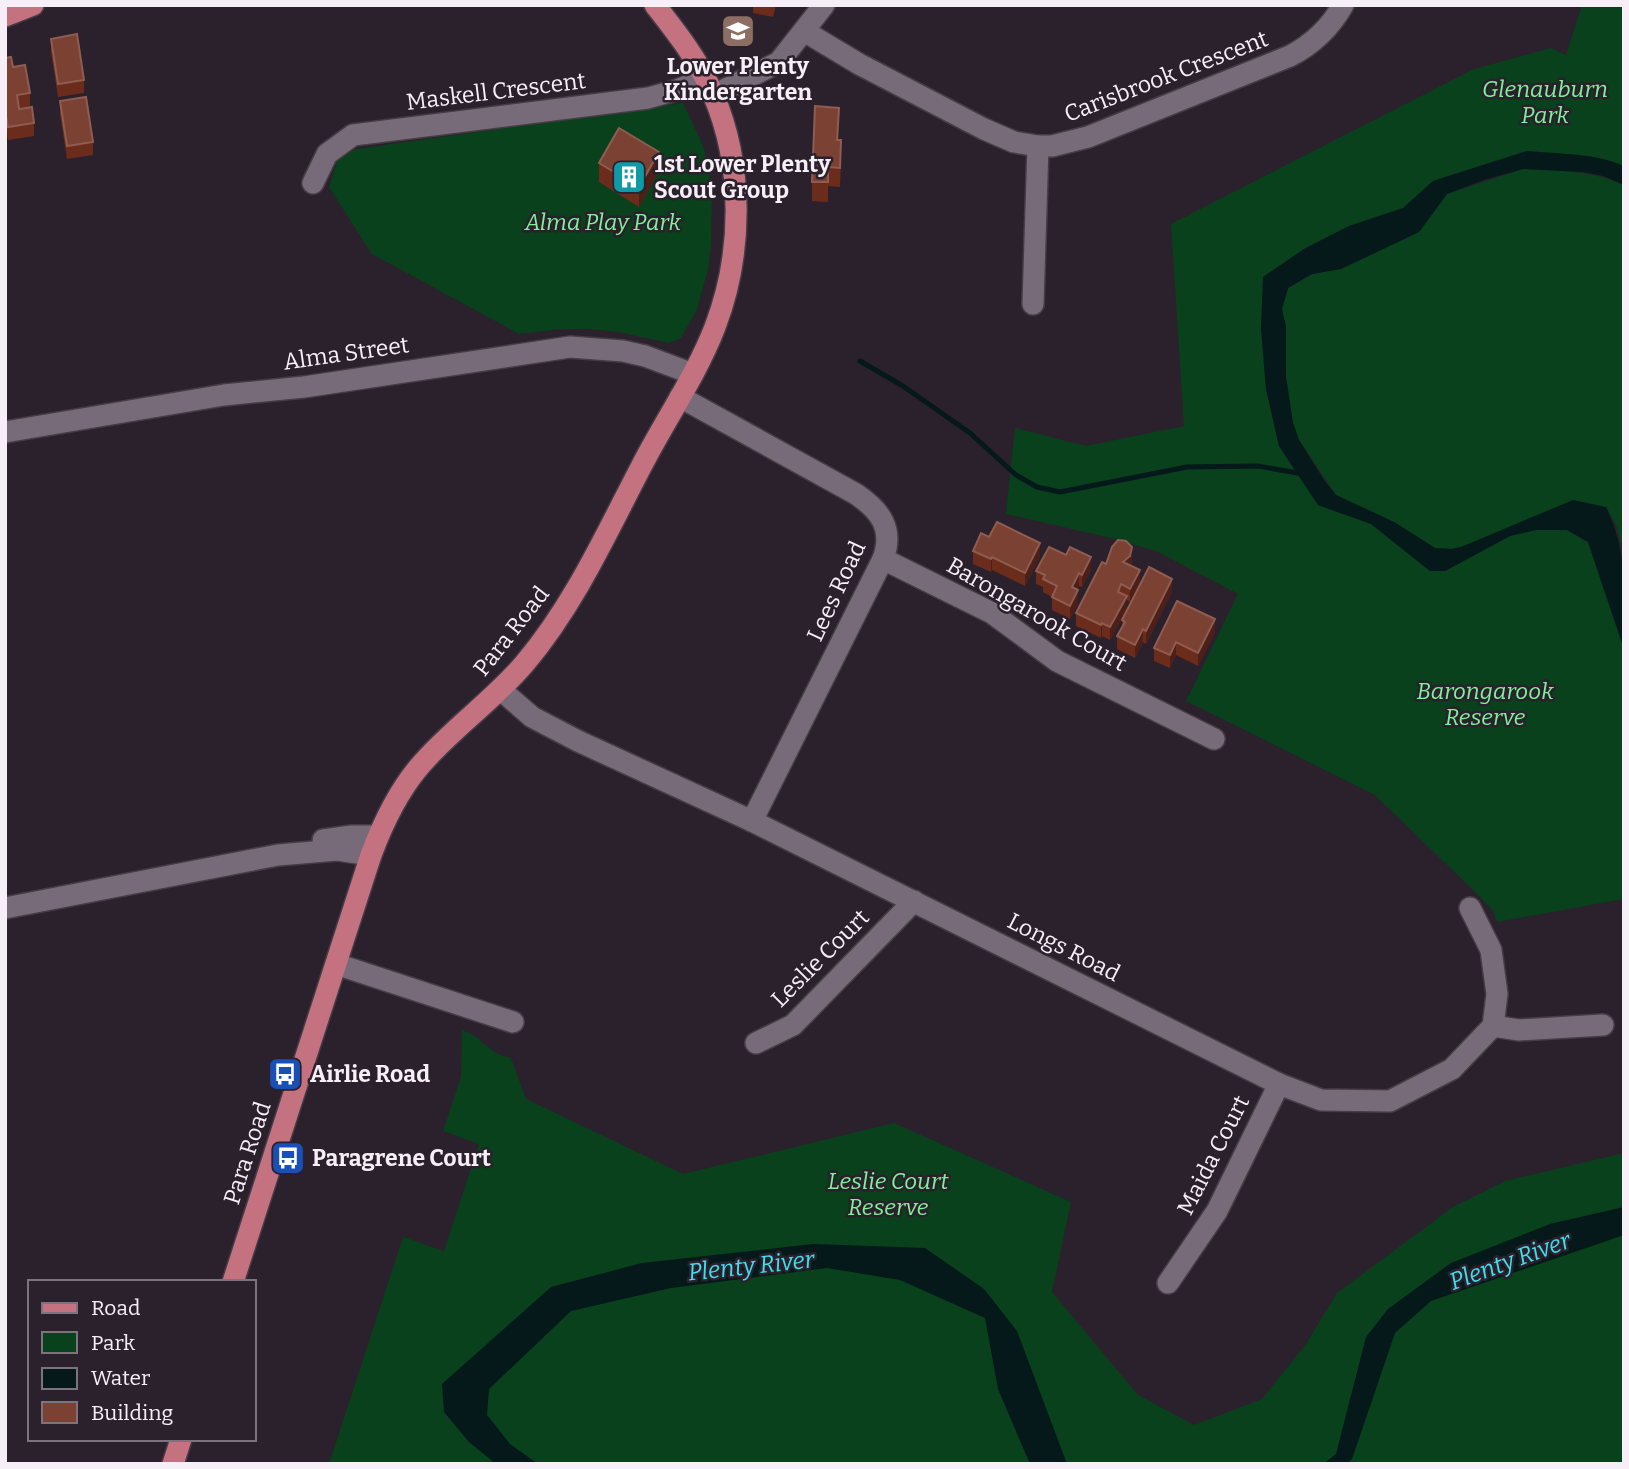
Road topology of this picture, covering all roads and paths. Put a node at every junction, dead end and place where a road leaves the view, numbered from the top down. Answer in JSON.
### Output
{"nodes":[{"id":1,"x":33,"y":5,"type":"edge"},
{"id":2,"x":655,"y":5,"type":"edge"},
{"id":3,"x":824,"y":5,"type":"edge"},
{"id":4,"x":1343,"y":5,"type":"edge"},
{"id":5,"x":5,"y":16,"type":"edge"},
{"id":6,"x":804,"y":31,"type":"junction"},
{"id":7,"x":710,"y":86,"type":"junction"},
{"id":8,"x":1038,"y":146,"type":"junction"},
{"id":9,"x":313,"y":183,"type":"dead end"},
{"id":10,"x":1033,"y":304,"type":"dead end"},
{"id":11,"x":693,"y":374,"type":"junction"},
{"id":12,"x":680,"y":397,"type":"junction"},
{"id":13,"x":5,"y":432,"type":"edge"},
{"id":14,"x":883,"y":559,"type":"junction"},
{"id":15,"x":501,"y":690,"type":"junction"},
{"id":16,"x":1209,"y":729,"type":"dead end"},
{"id":17,"x":752,"y":821,"type":"junction"},
{"id":18,"x":374,"y":846,"type":"junction"},
{"id":19,"x":914,"y":901,"type":"junction"},
{"id":20,"x":5,"y":908,"type":"edge"},
{"id":21,"x":1470,"y":908,"type":"dead end"},
{"id":22,"x":336,"y":964,"type":"junction"},
{"id":23,"x":513,"y":1022,"type":"dead end"},
{"id":24,"x":1603,"y":1025,"type":"dead end"},
{"id":25,"x":1493,"y":1026,"type":"junction"},
{"id":26,"x":756,"y":1043,"type":"dead end"},
{"id":27,"x":1279,"y":1084,"type":"junction"},
{"id":28,"x":234,"y":1280,"type":"edge"},
{"id":29,"x":1168,"y":1283,"type":"dead end"},
{"id":30,"x":180,"y":1441,"type":"edge"},
{"id":31,"x":173,"y":1464,"type":"edge"}],
"edges":[{"from":1,"to":5,"type":"main road"},
{"from":2,"to":7,"type":"main road","name":"Para Road"},
{"from":3,"to":6,"type":"street","name":"Maskell Crescent"},
{"from":4,"to":8,"type":"street","name":"Carisbrook Crescent"},
{"from":6,"to":7,"type":"street","name":"Maskell Crescent"},
{"from":6,"to":8,"type":"street","name":"Carisbrook Crescent"},
{"from":7,"to":9,"type":"street","name":"Maskell Crescent"},
{"from":7,"to":11,"type":"main road","name":"Para Road"},
{"from":8,"to":10,"type":"street"},
{"from":11,"to":12,"type":"main road","name":"Para Road"},
{"from":11,"to":13,"type":"street","name":"Alma Street"},
{"from":12,"to":14,"type":"street","name":"Lees Road"},
{"from":12,"to":15,"type":"main road","name":"Para Road"},
{"from":14,"to":16,"type":"street","name":"Barongarook Court"},
{"from":14,"to":17,"type":"street","name":"Lees Road"},
{"from":15,"to":17,"type":"street","name":"Longs Road"},
{"from":15,"to":18,"type":"main road","name":"Para Road"},
{"from":17,"to":19,"type":"street","name":"Longs Road"},
{"from":18,"to":20,"type":"street"},
{"from":18,"to":22,"type":"main road","name":"Para Road"},
{"from":19,"to":26,"type":"street","name":"Leslie Court"},
{"from":19,"to":27,"type":"street","name":"Longs Road"},
{"from":21,"to":25,"type":"street"},
{"from":22,"to":23,"type":"street"},
{"from":22,"to":28,"type":"main road","name":"Para Road"},
{"from":24,"to":25,"type":"street"},
{"from":25,"to":27,"type":"street","name":"Longs Road"},
{"from":27,"to":29,"type":"street","name":"Maida Court"},
{"from":30,"to":31,"type":"main road"}]}
